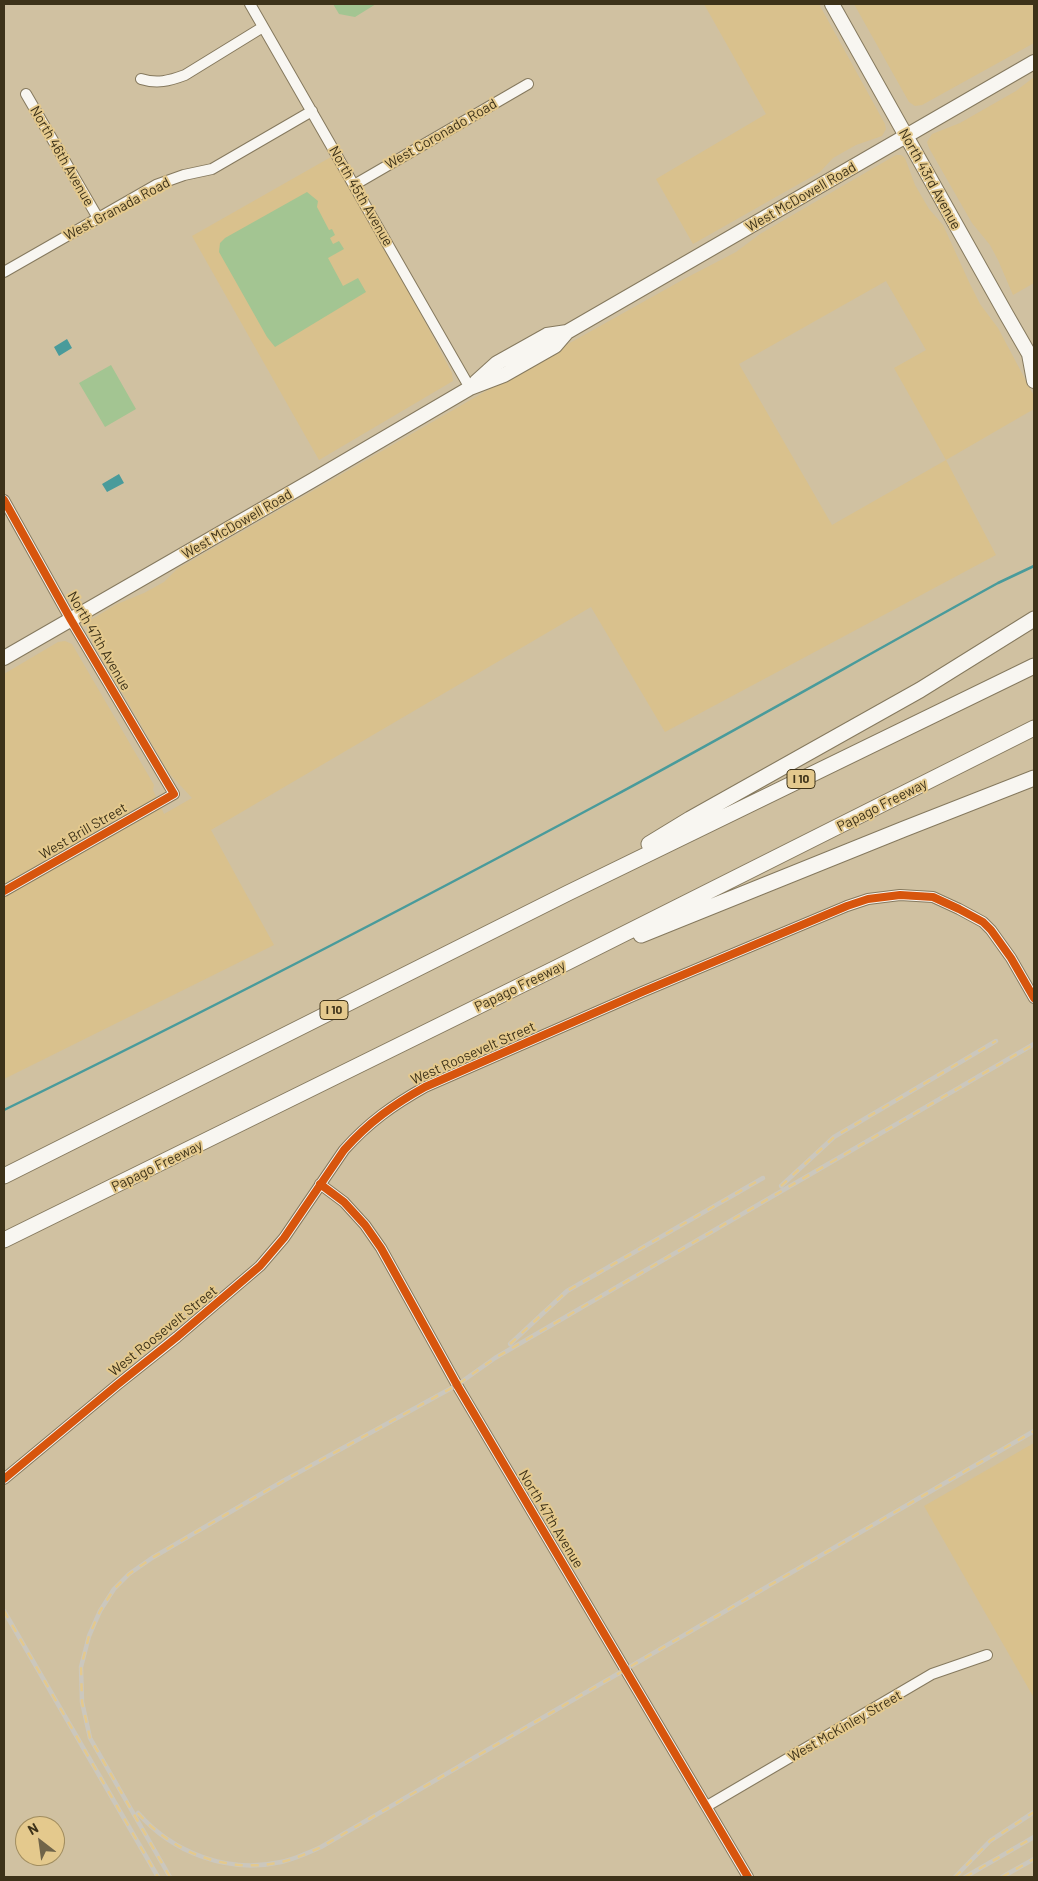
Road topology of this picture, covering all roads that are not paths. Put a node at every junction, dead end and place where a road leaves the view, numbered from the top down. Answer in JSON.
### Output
{"nodes":[{"id":1,"x":250,"y":4,"type":"edge"},
{"id":2,"x":832,"y":4,"type":"edge"},
{"id":3,"x":264,"y":27,"type":"junction"},
{"id":4,"x":1034,"y":62,"type":"edge"},
{"id":5,"x":141,"y":79,"type":"dead end"},
{"id":6,"x":528,"y":84,"type":"dead end"},
{"id":7,"x":26,"y":94,"type":"dead end"},
{"id":8,"x":312,"y":111,"type":"junction"},
{"id":9,"x":906,"y":136,"type":"junction"},
{"id":10,"x":354,"y":185,"type":"junction"},
{"id":11,"x":98,"y":218,"type":"junction"},
{"id":12,"x":4,"y":272,"type":"edge"},
{"id":13,"x":1032,"y":357,"type":"edge"},
{"id":14,"x":1034,"y":381,"type":"edge"},
{"id":15,"x":470,"y":388,"type":"junction"},
{"id":16,"x":4,"y":500,"type":"edge"},
{"id":17,"x":1034,"y":619,"type":"edge"},
{"id":18,"x":71,"y":620,"type":"junction"},
{"id":19,"x":4,"y":658,"type":"edge"},
{"id":20,"x":1034,"y":666,"type":"edge"},
{"id":21,"x":1034,"y":728,"type":"edge"},
{"id":22,"x":1034,"y":778,"type":"edge"},
{"id":23,"x":174,"y":794,"type":"joint"},
{"id":24,"x":4,"y":891,"type":"edge"},
{"id":25,"x":568,"y":893,"type":"junction"},
{"id":26,"x":558,"y":967,"type":"junction"},
{"id":27,"x":1034,"y":998,"type":"edge"},
{"id":28,"x":100,"y":1126,"type":"junction"},
{"id":29,"x":4,"y":1166,"type":"edge"},
{"id":30,"x":4,"y":1176,"type":"edge"},
{"id":31,"x":129,"y":1180,"type":"junction"},
{"id":32,"x":320,"y":1184,"type":"junction"},
{"id":33,"x":4,"y":1240,"type":"edge"},
{"id":34,"x":4,"y":1250,"type":"edge"},
{"id":35,"x":4,"y":1479,"type":"edge"},
{"id":36,"x":987,"y":1655,"type":"dead end"},
{"id":37,"x":708,"y":1806,"type":"junction"},
{"id":38,"x":748,"y":1877,"type":"edge"}],
"edges":[{"from":1,"to":3,"type":"street","name":"North 45th Avenue"},
{"from":2,"to":9,"type":"main road","name":"North 43rd Avenue"},
{"from":3,"to":5,"type":"street"},
{"from":3,"to":8,"type":"street","name":"North 45th Avenue"},
{"from":4,"to":9,"type":"main road","name":"West McDowell Road"},
{"from":6,"to":10,"type":"street","name":"West Coronado Road"},
{"from":7,"to":11,"type":"street","name":"North 46th Avenue"},
{"from":8,"to":10,"type":"street","name":"North 45th Avenue"},
{"from":8,"to":11,"type":"street","name":"West Granada Road"},
{"from":9,"to":13,"type":"main road","name":"North 43rd Avenue"},
{"from":9,"to":15,"type":"main road","name":"West McDowell Road"},
{"from":10,"to":15,"type":"street","name":"North 45th Avenue"},
{"from":11,"to":12,"type":"street","name":"West Granada Road"},
{"from":13,"to":14,"type":"main road","name":"North 43rd Avenue"},
{"from":15,"to":18,"type":"main road","name":"West McDowell Road"},
{"from":16,"to":18,"type":"street","name":"North 47th Avenue"},
{"from":17,"to":25,"type":"highway"},
{"from":18,"to":19,"type":"main road","name":"West McDowell Road"},
{"from":18,"to":23,"type":"street","name":"North 47th Avenue"},
{"from":20,"to":25,"type":"highway","number":"I 10"},
{"from":21,"to":26,"type":"highway","name":"Papago Freeway"},
{"from":22,"to":26,"type":"highway"},
{"from":23,"to":24,"type":"street","name":"West Brill Street"},
{"from":25,"to":28,"type":"highway","number":"I 10"},
{"from":26,"to":31,"type":"highway","name":"Papago Freeway"},
{"from":27,"to":32,"type":"street","name":"West Roosevelt Street"},
{"from":28,"to":29,"type":"highway"},
{"from":28,"to":30,"type":"highway","number":"I 10"},
{"from":31,"to":33,"type":"highway","name":"Papago Freeway"},
{"from":31,"to":34,"type":"highway"},
{"from":32,"to":35,"type":"street","name":"West Roosevelt Street"},
{"from":32,"to":37,"type":"street","name":"North 47th Avenue"},
{"from":36,"to":37,"type":"street","name":"West McKinley Street"},
{"from":37,"to":38,"type":"street","name":"North 47th Avenue"}]}
